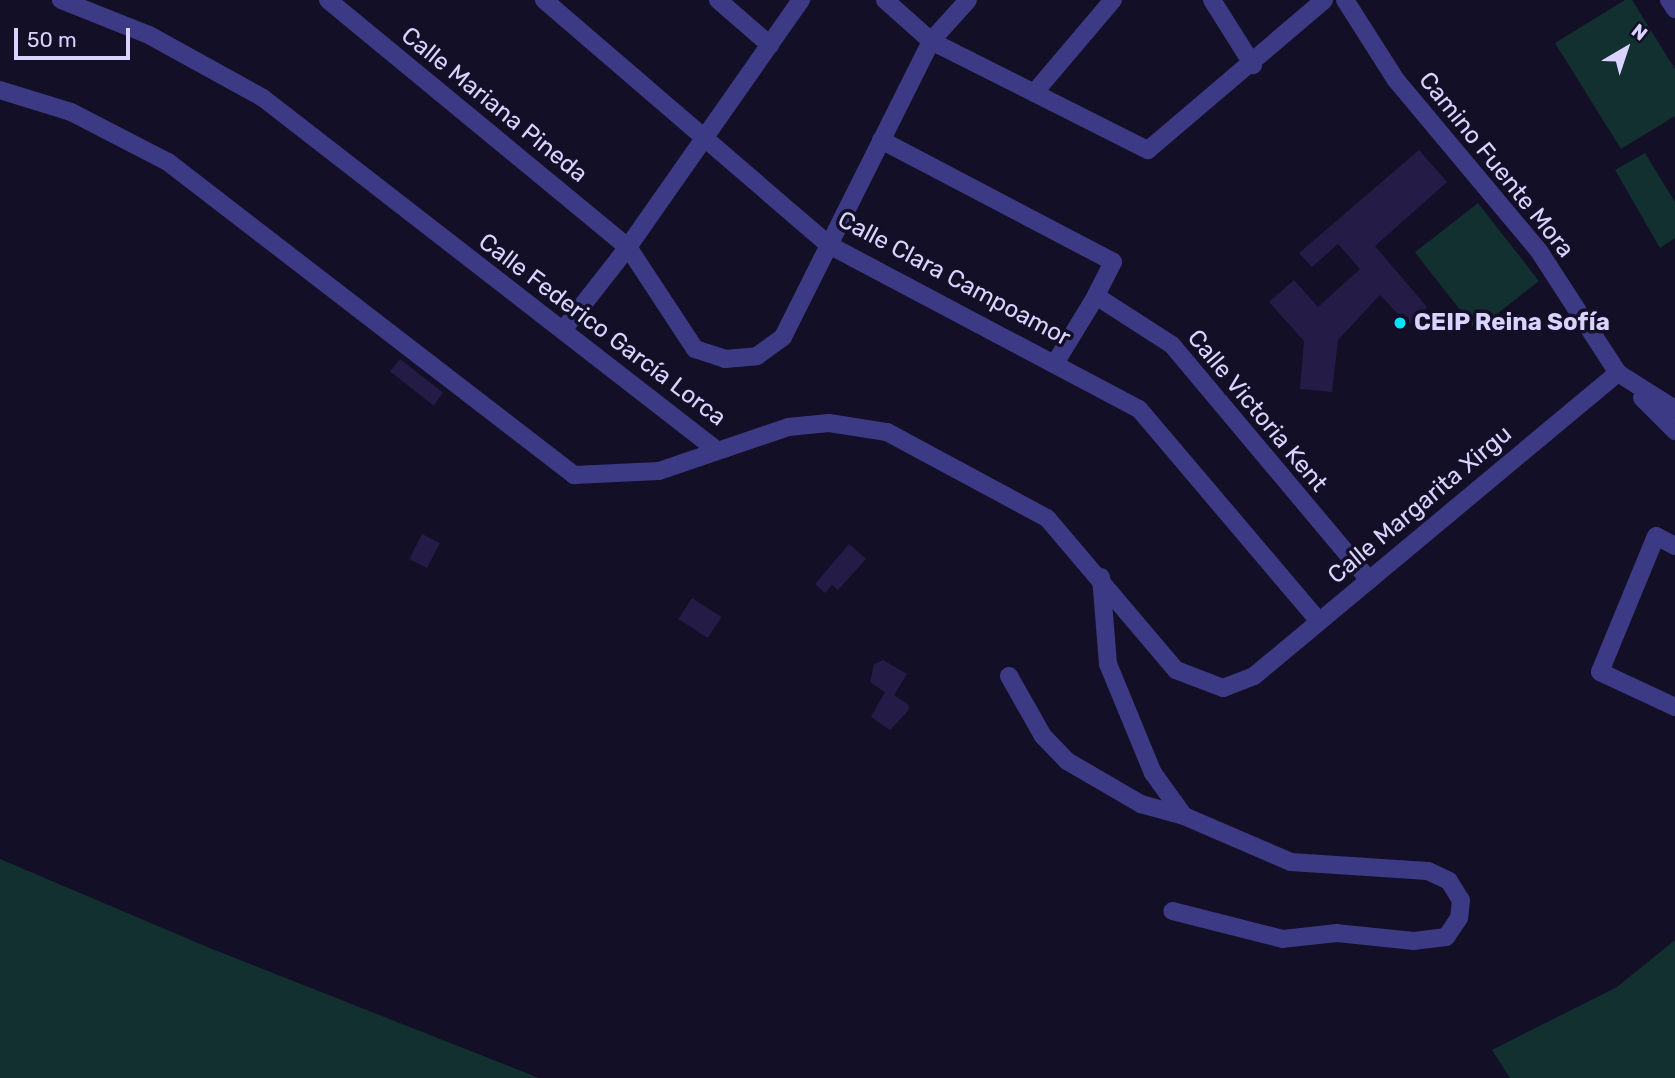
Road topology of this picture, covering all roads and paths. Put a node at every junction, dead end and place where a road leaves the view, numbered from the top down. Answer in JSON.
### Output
{"nodes":[{"id":1,"x":61,"y":0,"type":"edge"},
{"id":2,"x":328,"y":0,"type":"edge"},
{"id":3,"x":544,"y":0,"type":"edge"},
{"id":4,"x":718,"y":0,"type":"edge"},
{"id":5,"x":801,"y":0,"type":"edge"},
{"id":6,"x":886,"y":0,"type":"edge"},
{"id":7,"x":968,"y":0,"type":"edge"},
{"id":8,"x":1113,"y":0,"type":"edge"},
{"id":9,"x":1212,"y":0,"type":"edge"},
{"id":10,"x":1324,"y":0,"type":"edge"},
{"id":11,"x":1345,"y":0,"type":"edge"},
{"id":12,"x":1669,"y":0,"type":"edge"},
{"id":13,"x":1675,"y":9,"type":"edge"},
{"id":14,"x":931,"y":41,"type":"junction"},
{"id":15,"x":770,"y":45,"type":"junction"},
{"id":16,"x":1253,"y":65,"type":"junction"},
{"id":17,"x":0,"y":90,"type":"edge"},
{"id":18,"x":1034,"y":93,"type":"junction"},
{"id":19,"x":705,"y":141,"type":"junction"},
{"id":20,"x":881,"y":141,"type":"junction"},
{"id":21,"x":829,"y":245,"type":"junction"},
{"id":22,"x":628,"y":247,"type":"junction"},
{"id":23,"x":1096,"y":296,"type":"junction"},
{"id":24,"x":563,"y":330,"type":"junction"},
{"id":25,"x":1056,"y":360,"type":"junction"},
{"id":26,"x":1618,"y":373,"type":"junction"},
{"id":27,"x":1675,"y":410,"type":"edge"},
{"id":28,"x":1675,"y":431,"type":"edge"},
{"id":29,"x":714,"y":449,"type":"junction"},
{"id":30,"x":1675,"y":546,"type":"edge"},
{"id":31,"x":1100,"y":574,"type":"junction"},
{"id":32,"x":1368,"y":580,"type":"junction"},
{"id":33,"x":1319,"y":621,"type":"junction"},
{"id":34,"x":1009,"y":676,"type":"dead end"},
{"id":35,"x":1254,"y":676,"type":"joint"},
{"id":36,"x":1675,"y":707,"type":"edge"},
{"id":37,"x":1184,"y":816,"type":"junction"},
{"id":38,"x":1172,"y":911,"type":"dead end"}],
"edges":[{"from":1,"to":24,"type":"street","name":"Calle Federico García Lorca"},
{"from":2,"to":22,"type":"street","name":"Calle Mariana Pineda"},
{"from":3,"to":19,"type":"street","name":"Calle Clara Campoamor"},
{"from":4,"to":15,"type":"street"},
{"from":5,"to":15,"type":"street"},
{"from":6,"to":14,"type":"street"},
{"from":7,"to":14,"type":"street","name":"Calle Mariana Pineda"},
{"from":8,"to":18,"type":"street"},
{"from":9,"to":16,"type":"street"},
{"from":10,"to":16,"type":"street"},
{"from":11,"to":26,"type":"street","name":"Camino Fuente Mora"},
{"from":12,"to":13,"type":"street"},
{"from":14,"to":18,"type":"street"},
{"from":14,"to":20,"type":"street","name":"Calle Mariana Pineda"},
{"from":15,"to":19,"type":"street"},
{"from":16,"to":18,"type":"street"},
{"from":17,"to":29,"type":"street"},
{"from":19,"to":21,"type":"street","name":"Calle Clara Campoamor"},
{"from":19,"to":22,"type":"street"},
{"from":20,"to":21,"type":"street","name":"Calle Mariana Pineda"},
{"from":20,"to":23,"type":"street"},
{"from":21,"to":22,"type":"street","name":"Calle Mariana Pineda"},
{"from":21,"to":25,"type":"street","name":"Calle Clara Campoamor"},
{"from":22,"to":24,"type":"street"},
{"from":23,"to":25,"type":"street"},
{"from":23,"to":32,"type":"street","name":"Calle Victoria Kent"},
{"from":24,"to":29,"type":"street","name":"Calle Federico García Lorca"},
{"from":25,"to":33,"type":"street","name":"Calle Clara Campoamor"},
{"from":26,"to":27,"type":"street","name":"Camino Fuente Mora"},
{"from":26,"to":28,"type":"street"},
{"from":26,"to":32,"type":"street","name":"Calle Margarita Xirgu"},
{"from":29,"to":31,"type":"street","name":"Calle Federico García Lorca"},
{"from":30,"to":36,"type":"street"},
{"from":31,"to":35,"type":"street","name":"Calle Federico García Lorca"},
{"from":31,"to":37,"type":"street"},
{"from":32,"to":33,"type":"street","name":"Calle Margarita Xirgu"},
{"from":33,"to":35,"type":"street","name":"Calle Margarita Xirgu"},
{"from":34,"to":37,"type":"street"},
{"from":37,"to":38,"type":"street"}]}
